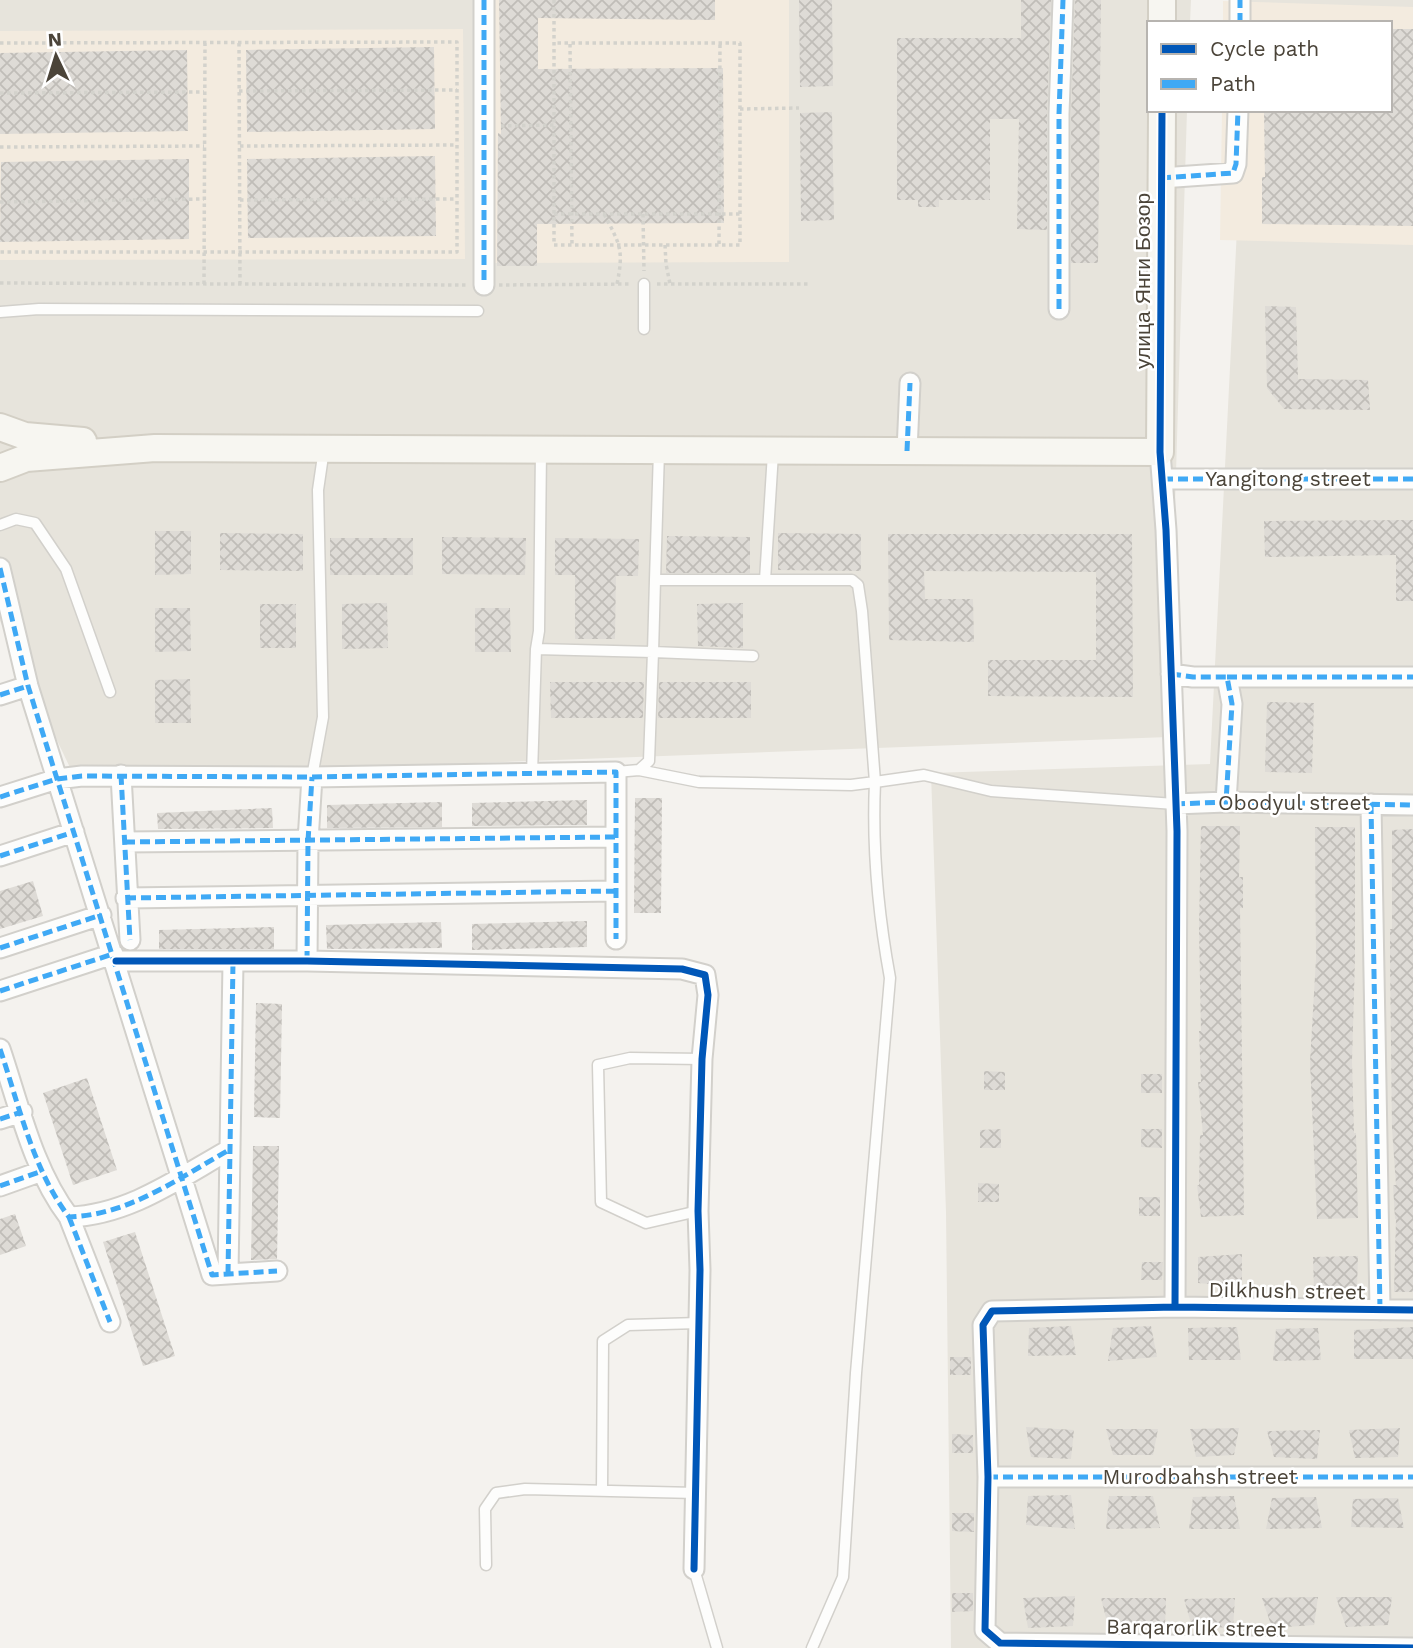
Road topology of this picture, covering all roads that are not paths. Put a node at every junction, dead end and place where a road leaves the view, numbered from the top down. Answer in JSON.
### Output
{"nodes":[{"id":1,"x":484,"y":0,"type":"edge"},
{"id":2,"x":1063,"y":0,"type":"edge"},
{"id":3,"x":1162,"y":0,"type":"edge"},
{"id":4,"x":1240,"y":0,"type":"edge"},
{"id":5,"x":1162,"y":21,"type":"edge"},
{"id":6,"x":1240,"y":21,"type":"edge"},
{"id":7,"x":1161,"y":112,"type":"edge"},
{"id":8,"x":1238,"y":112,"type":"edge"},
{"id":9,"x":1161,"y":178,"type":"junction"},
{"id":10,"x":644,"y":284,"type":"road end"},
{"id":11,"x":484,"y":285,"type":"road end"},
{"id":12,"x":1059,"y":309,"type":"dead end"},
{"id":13,"x":478,"y":311,"type":"dead end"},
{"id":14,"x":0,"y":312,"type":"edge"},
{"id":15,"x":643,"y":329,"type":"dead end"},
{"id":16,"x":910,"y":383,"type":"dead end"},
{"id":17,"x":0,"y":427,"type":"edge"},
{"id":18,"x":155,"y":448,"type":"junction"},
{"id":19,"x":324,"y":449,"type":"junction"},
{"id":20,"x":773,"y":449,"type":"junction"},
{"id":21,"x":541,"y":450,"type":"junction"},
{"id":22,"x":659,"y":450,"type":"junction"},
{"id":23,"x":907,"y":451,"type":"junction"},
{"id":24,"x":1160,"y":452,"type":"junction"},
{"id":25,"x":0,"y":468,"type":"edge"},
{"id":26,"x":1163,"y":479,"type":"junction"},
{"id":27,"x":1413,"y":479,"type":"edge"},
{"id":28,"x":0,"y":525,"type":"edge"},
{"id":29,"x":0,"y":568,"type":"edge"},
{"id":30,"x":655,"y":580,"type":"junction"},
{"id":31,"x":765,"y":580,"type":"junction"},
{"id":32,"x":536,"y":649,"type":"junction"},
{"id":33,"x":653,"y":652,"type":"junction"},
{"id":34,"x":753,"y":656,"type":"dead end"},
{"id":35,"x":1171,"y":674,"type":"junction"},
{"id":36,"x":1227,"y":677,"type":"junction"},
{"id":37,"x":1413,"y":677,"type":"edge"},
{"id":38,"x":28,"y":686,"type":"junction"},
{"id":39,"x":110,"y":692,"type":"dead end"},
{"id":40,"x":0,"y":695,"type":"edge"},
{"id":41,"x":639,"y":770,"type":"junction"},
{"id":42,"x":616,"y":772,"type":"junction"},
{"id":43,"x":533,"y":774,"type":"junction"},
{"id":44,"x":121,"y":775,"type":"junction"},
{"id":45,"x":312,"y":777,"type":"junction"},
{"id":46,"x":57,"y":779,"type":"junction"},
{"id":47,"x":875,"y":782,"type":"junction"},
{"id":48,"x":0,"y":797,"type":"edge"},
{"id":49,"x":1226,"y":802,"type":"junction"},
{"id":50,"x":1175,"y":804,"type":"junction"},
{"id":51,"x":1371,"y":804,"type":"junction"},
{"id":52,"x":1413,"y":805,"type":"edge"},
{"id":53,"x":74,"y":832,"type":"junction"},
{"id":54,"x":615,"y":837,"type":"junction"},
{"id":55,"x":308,"y":841,"type":"junction"},
{"id":56,"x":125,"y":842,"type":"junction"},
{"id":57,"x":0,"y":856,"type":"edge"},
{"id":58,"x":616,"y":891,"type":"junction"},
{"id":59,"x":307,"y":895,"type":"junction"},
{"id":60,"x":126,"y":898,"type":"junction"},
{"id":61,"x":101,"y":915,"type":"junction"},
{"id":62,"x":616,"y":939,"type":"dead end"},
{"id":63,"x":130,"y":940,"type":"dead end"},
{"id":64,"x":0,"y":948,"type":"edge"},
{"id":65,"x":115,"y":957,"type":"junction"},
{"id":66,"x":307,"y":961,"type":"junction"},
{"id":67,"x":233,"y":962,"type":"junction"},
{"id":68,"x":0,"y":992,"type":"edge"},
{"id":69,"x":0,"y":1049,"type":"edge"},
{"id":70,"x":702,"y":1059,"type":"junction"},
{"id":71,"x":22,"y":1112,"type":"junction"},
{"id":72,"x":0,"y":1119,"type":"edge"},
{"id":73,"x":229,"y":1150,"type":"junction"},
{"id":74,"x":42,"y":1171,"type":"junction"},
{"id":75,"x":180,"y":1177,"type":"junction"},
{"id":76,"x":0,"y":1186,"type":"edge"},
{"id":77,"x":698,"y":1211,"type":"junction"},
{"id":78,"x":69,"y":1217,"type":"junction"},
{"id":79,"x":276,"y":1271,"type":"dead end"},
{"id":80,"x":228,"y":1274,"type":"junction"},
{"id":81,"x":1175,"y":1307,"type":"junction"},
{"id":82,"x":1380,"y":1310,"type":"junction"},
{"id":83,"x":1413,"y":1310,"type":"edge"},
{"id":84,"x":110,"y":1322,"type":"dead end"},
{"id":85,"x":699,"y":1323,"type":"junction"},
{"id":86,"x":988,"y":1477,"type":"junction"},
{"id":87,"x":1413,"y":1477,"type":"edge"},
{"id":88,"x":602,"y":1491,"type":"junction"},
{"id":89,"x":696,"y":1493,"type":"junction"},
{"id":90,"x":486,"y":1565,"type":"dead end"},
{"id":91,"x":694,"y":1569,"type":"joint"},
{"id":92,"x":717,"y":1648,"type":"edge"},
{"id":93,"x":812,"y":1648,"type":"edge"},
{"id":94,"x":1413,"y":1648,"type":"edge"}],
"edges":[{"from":1,"to":11,"type":"street"},
{"from":2,"to":12,"type":"street"},
{"from":3,"to":5,"type":"street"},
{"from":4,"to":6,"type":"street"},
{"from":7,"to":9,"type":"street","name":"улица Янги Бозор"},
{"from":8,"to":9,"type":"street"},
{"from":9,"to":24,"type":"street","name":"улица Янги Бозор"},
{"from":10,"to":15,"type":"lane"},
{"from":13,"to":14,"type":"lane"},
{"from":16,"to":23,"type":"street"},
{"from":17,"to":18,"type":"street"},
{"from":18,"to":19,"type":"street"},
{"from":18,"to":25,"type":"street"},
{"from":19,"to":21,"type":"street"},
{"from":19,"to":45,"type":"lane"},
{"from":20,"to":22,"type":"street"},
{"from":20,"to":23,"type":"street"},
{"from":20,"to":31,"type":"lane"},
{"from":21,"to":22,"type":"street"},
{"from":21,"to":32,"type":"lane"},
{"from":22,"to":30,"type":"lane"},
{"from":23,"to":24,"type":"street"},
{"from":24,"to":26,"type":"street"},
{"from":26,"to":27,"type":"street","name":"Yangitong street"},
{"from":26,"to":35,"type":"street"},
{"from":28,"to":39,"type":"lane"},
{"from":29,"to":38,"type":"street"},
{"from":30,"to":31,"type":"lane"},
{"from":30,"to":33,"type":"lane"},
{"from":31,"to":47,"type":"lane"},
{"from":32,"to":33,"type":"lane"},
{"from":32,"to":43,"type":"lane"},
{"from":33,"to":34,"type":"lane"},
{"from":33,"to":41,"type":"lane"},
{"from":35,"to":36,"type":"street"},
{"from":35,"to":50,"type":"street"},
{"from":36,"to":37,"type":"street"},
{"from":36,"to":49,"type":"street"},
{"from":38,"to":40,"type":"street"},
{"from":38,"to":46,"type":"street"},
{"from":41,"to":42,"type":"lane"},
{"from":41,"to":47,"type":"lane"},
{"from":42,"to":43,"type":"street"},
{"from":42,"to":54,"type":"street"},
{"from":43,"to":45,"type":"street"},
{"from":44,"to":45,"type":"street"},
{"from":44,"to":46,"type":"street"},
{"from":44,"to":56,"type":"street"},
{"from":45,"to":55,"type":"street"},
{"from":46,"to":48,"type":"street"},
{"from":46,"to":53,"type":"street"},
{"from":47,"to":50,"type":"lane"},
{"from":47,"to":93,"type":"lane"},
{"from":49,"to":50,"type":"street","name":"Obodyul street"},
{"from":49,"to":51,"type":"street","name":"Obodyul street"},
{"from":50,"to":81,"type":"street"},
{"from":51,"to":52,"type":"street","name":"Obodyul street"},
{"from":51,"to":82,"type":"street"},
{"from":53,"to":57,"type":"street"},
{"from":53,"to":61,"type":"street"},
{"from":54,"to":55,"type":"street"},
{"from":54,"to":58,"type":"street"},
{"from":55,"to":56,"type":"street"},
{"from":55,"to":59,"type":"street"},
{"from":56,"to":60,"type":"street"},
{"from":58,"to":59,"type":"street"},
{"from":58,"to":62,"type":"street"},
{"from":59,"to":60,"type":"street"},
{"from":59,"to":66,"type":"street"},
{"from":60,"to":63,"type":"street"},
{"from":61,"to":64,"type":"street"},
{"from":61,"to":65,"type":"street"},
{"from":65,"to":67,"type":"street"},
{"from":65,"to":68,"type":"street"},
{"from":65,"to":75,"type":"street"},
{"from":66,"to":67,"type":"street"},
{"from":66,"to":70,"type":"street"},
{"from":67,"to":73,"type":"street"},
{"from":69,"to":71,"type":"street"},
{"from":70,"to":77,"type":"street"},
{"from":70,"to":77,"type":"lane"},
{"from":71,"to":72,"type":"street"},
{"from":71,"to":74,"type":"street"},
{"from":73,"to":75,"type":"street"},
{"from":73,"to":80,"type":"street"},
{"from":74,"to":76,"type":"street"},
{"from":74,"to":78,"type":"street"},
{"from":75,"to":78,"type":"street"},
{"from":75,"to":80,"type":"street"},
{"from":77,"to":85,"type":"street"},
{"from":78,"to":84,"type":"street"},
{"from":79,"to":80,"type":"street"},
{"from":81,"to":82,"type":"street","name":"Dilkhush street"},
{"from":81,"to":86,"type":"street","name":"Dilkhush street"},
{"from":82,"to":83,"type":"street","name":"Dilkhush street"},
{"from":85,"to":88,"type":"lane"},
{"from":85,"to":89,"type":"street"},
{"from":86,"to":87,"type":"street","name":"Murodbahsh street"},
{"from":86,"to":94,"type":"street","name":"Barqarorlik street"},
{"from":88,"to":89,"type":"lane"},
{"from":88,"to":90,"type":"lane"},
{"from":89,"to":91,"type":"street"},
{"from":91,"to":92,"type":"lane"}]}
